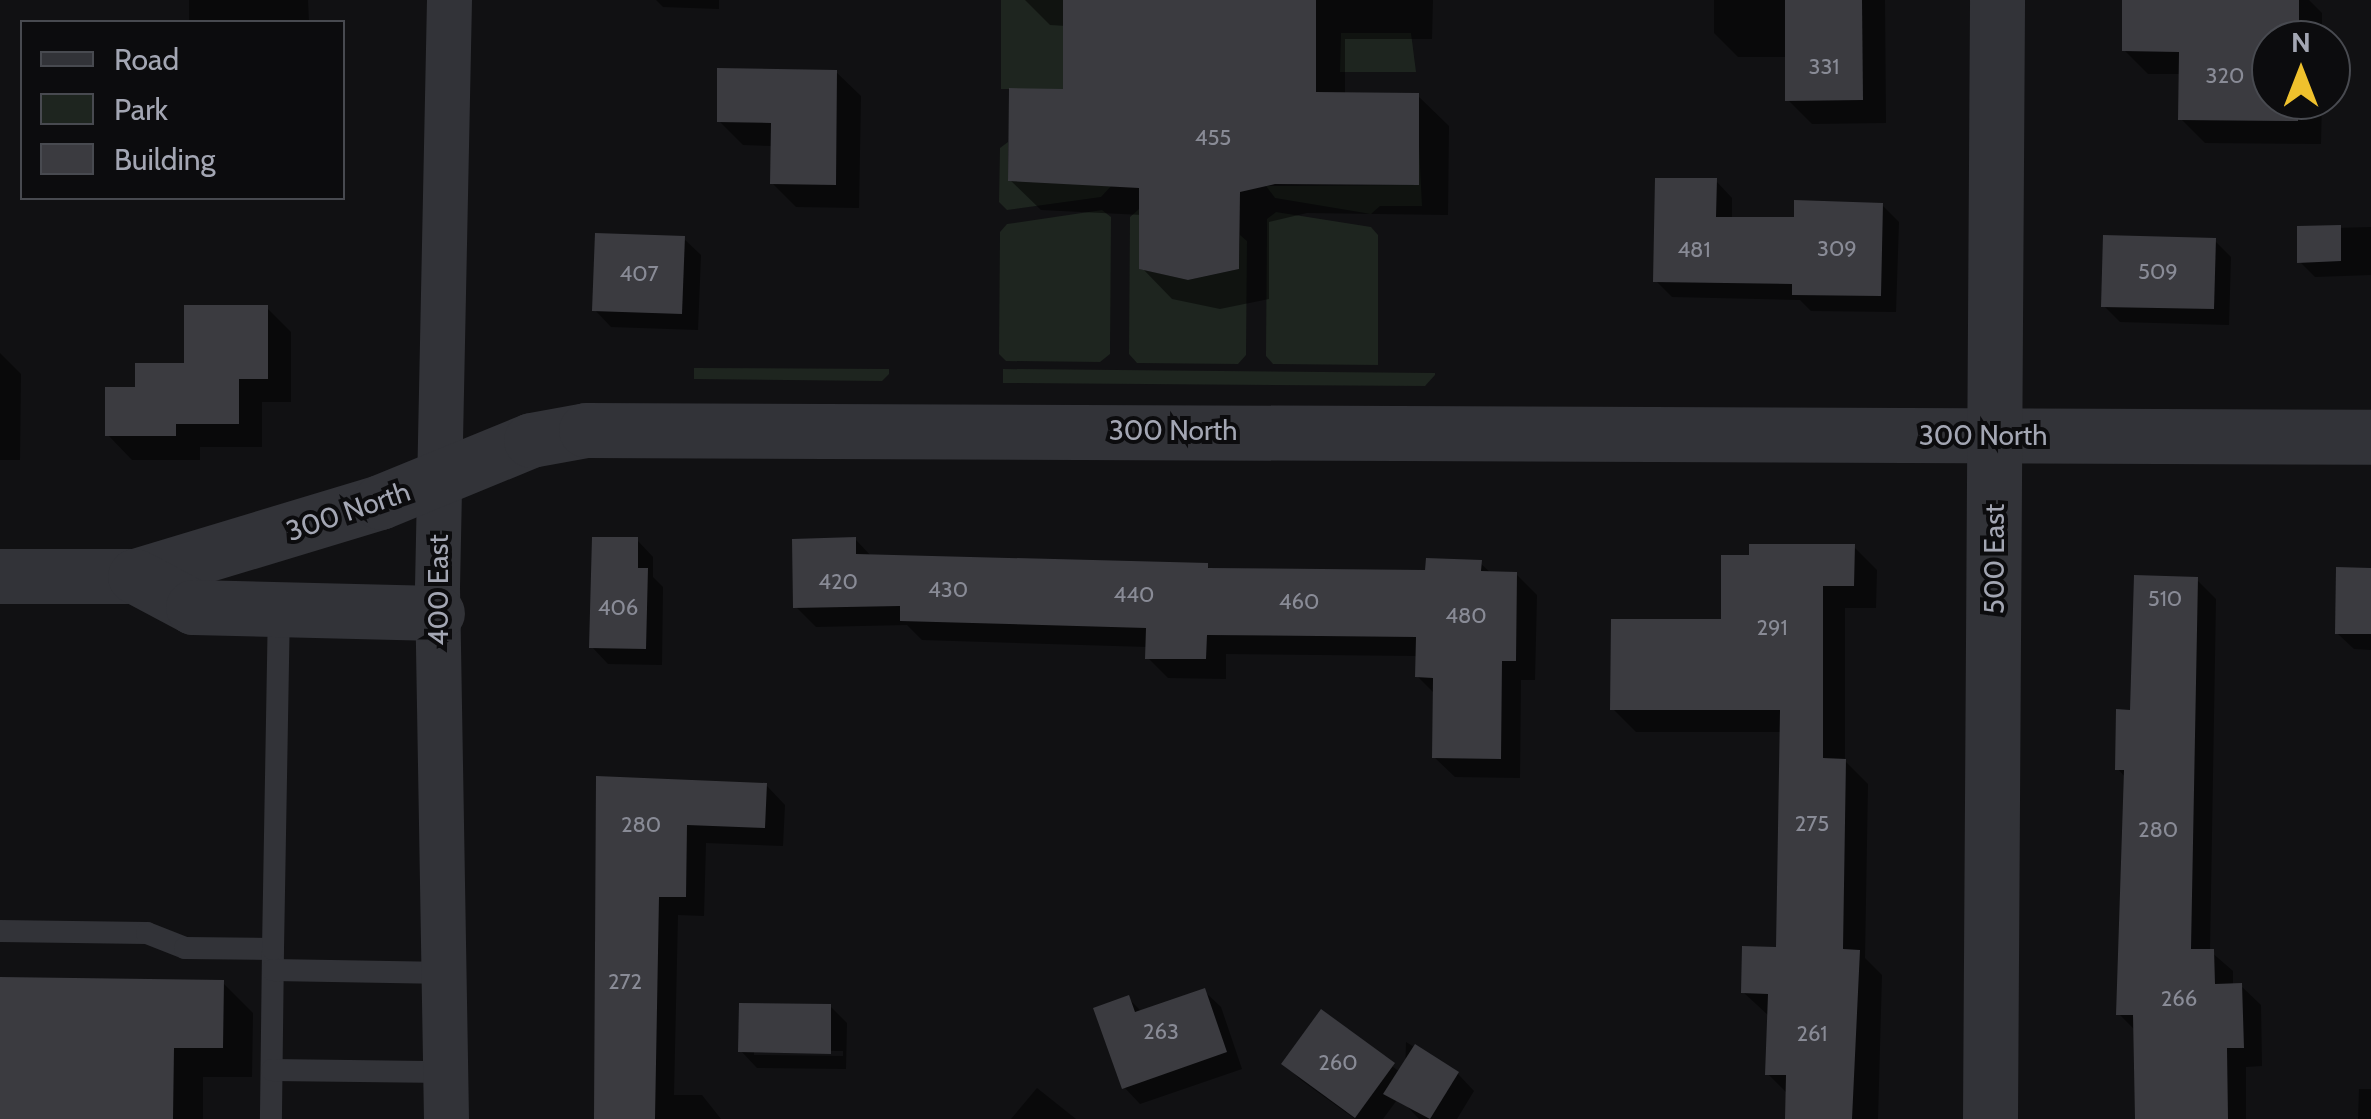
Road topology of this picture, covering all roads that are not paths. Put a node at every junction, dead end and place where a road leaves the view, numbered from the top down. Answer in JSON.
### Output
{"nodes":[{"id":1,"x":449,"y":0,"type":"edge"},
{"id":2,"x":1997,"y":0,"type":"edge"},
{"id":3,"x":1994,"y":435,"type":"junction"},
{"id":4,"x":2371,"y":437,"type":"edge"},
{"id":5,"x":439,"y":480,"type":"junction"},
{"id":6,"x":0,"y":576,"type":"edge"},
{"id":7,"x":135,"y":576,"type":"junction"},
{"id":8,"x":279,"y":609,"type":"junction"},
{"id":9,"x":437,"y":613,"type":"junction"},
{"id":10,"x":0,"y":930,"type":"edge"},
{"id":11,"x":273,"y":959,"type":"junction"},
{"id":12,"x":448,"y":973,"type":"junction"},
{"id":13,"x":272,"y":1070,"type":"junction"},
{"id":14,"x":446,"y":1072,"type":"junction"},
{"id":15,"x":271,"y":1119,"type":"edge"},
{"id":16,"x":446,"y":1119,"type":"edge"},
{"id":17,"x":1990,"y":1119,"type":"edge"}],
"edges":[{"from":1,"to":5,"type":"street","name":"400 East"},
{"from":2,"to":3,"type":"street","name":"500 East"},
{"from":3,"to":4,"type":"street","name":"300 North"},
{"from":3,"to":5,"type":"street","name":"300 North"},
{"from":3,"to":17,"type":"street","name":"500 East"},
{"from":5,"to":7,"type":"street","name":"300 North"},
{"from":5,"to":9,"type":"street","name":"400 East"},
{"from":6,"to":7,"type":"street","name":"300 North"},
{"from":7,"to":8,"type":"street"},
{"from":8,"to":9,"type":"street"},
{"from":8,"to":11,"type":"lane"},
{"from":9,"to":12,"type":"street","name":"400 East"},
{"from":10,"to":11,"type":"lane"},
{"from":11,"to":12,"type":"lane"},
{"from":11,"to":13,"type":"lane"},
{"from":12,"to":14,"type":"street","name":"400 East"},
{"from":13,"to":14,"type":"lane"},
{"from":13,"to":15,"type":"lane"},
{"from":14,"to":16,"type":"street","name":"400 East"}]}
